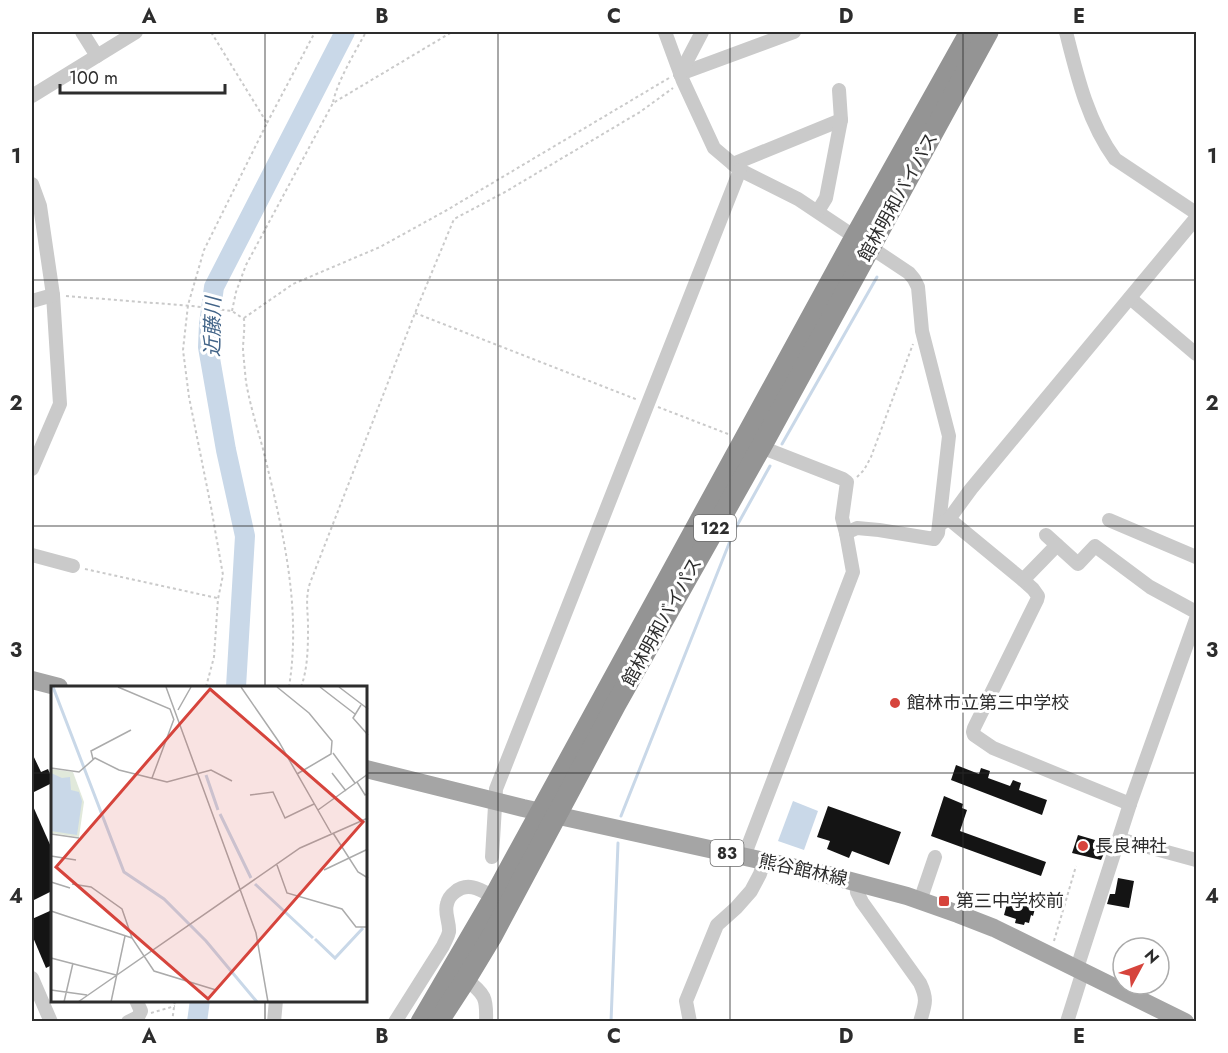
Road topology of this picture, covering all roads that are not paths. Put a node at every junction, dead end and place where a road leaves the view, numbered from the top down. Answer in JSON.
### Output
{"nodes":[{"id":1,"x":82,"y":32,"type":"edge"},
{"id":2,"x":136,"y":32,"type":"edge"},
{"id":3,"x":664,"y":32,"type":"edge"},
{"id":4,"x":702,"y":32,"type":"edge"},
{"id":5,"x":794,"y":32,"type":"edge"},
{"id":6,"x":970,"y":32,"type":"edge"},
{"id":7,"x":988,"y":32,"type":"edge"},
{"id":8,"x":1066,"y":32,"type":"edge"},
{"id":9,"x":97,"y":56,"type":"junction"},
{"id":10,"x":682,"y":77,"type":"junction"},
{"id":11,"x":839,"y":90,"type":"dead end"},
{"id":12,"x":32,"y":96,"type":"edge"},
{"id":13,"x":842,"y":120,"type":"junction"},
{"id":14,"x":737,"y":167,"type":"junction"},
{"id":15,"x":32,"y":184,"type":"edge"},
{"id":16,"x":818,"y":211,"type":"junction"},
{"id":17,"x":1197,"y":213,"type":"edge"},
{"id":18,"x":1197,"y":218,"type":"edge"},
{"id":19,"x":862,"y":242,"type":"junction"},
{"id":20,"x":53,"y":295,"type":"junction"},
{"id":21,"x":1130,"y":298,"type":"junction"},
{"id":22,"x":32,"y":301,"type":"edge"},
{"id":23,"x":1197,"y":354,"type":"edge"},
{"id":24,"x":37,"y":440,"type":"edge"},
{"id":25,"x":753,"y":444,"type":"junction"},
{"id":26,"x":32,"y":469,"type":"edge"},
{"id":27,"x":1109,"y":520,"type":"dead end"},
{"id":28,"x":944,"y":522,"type":"junction"},
{"id":29,"x":846,"y":533,"type":"junction"},
{"id":30,"x":1046,"y":535,"type":"dead end"},
{"id":31,"x":1057,"y":545,"type":"junction"},
{"id":32,"x":32,"y":555,"type":"edge"},
{"id":33,"x":1197,"y":557,"type":"edge"},
{"id":34,"x":73,"y":566,"type":"road end"},
{"id":35,"x":1023,"y":580,"type":"junction"},
{"id":36,"x":1197,"y":612,"type":"edge"},
{"id":37,"x":1195,"y":628,"type":"edge"},
{"id":38,"x":32,"y":680,"type":"edge"},
{"id":39,"x":54,"y":686,"type":"edge"},
{"id":40,"x":368,"y":769,"type":"edge"},
{"id":41,"x":495,"y":801,"type":"junction"},
{"id":42,"x":1130,"y":804,"type":"junction"},
{"id":43,"x":549,"y":813,"type":"junction"},
{"id":44,"x":1119,"y":839,"type":"junction"},
{"id":45,"x":492,"y":857,"type":"dead end"},
{"id":46,"x":745,"y":857,"type":"junction"},
{"id":47,"x":934,"y":857,"type":"dead end"},
{"id":48,"x":1197,"y":860,"type":"edge"},
{"id":49,"x":764,"y":861,"type":"junction"},
{"id":50,"x":856,"y":882,"type":"junction"},
{"id":51,"x":494,"y":897,"type":"junction"},
{"id":52,"x":920,"y":901,"type":"junction"},
{"id":53,"x":1080,"y":969,"type":"junction"},
{"id":54,"x":32,"y":978,"type":"edge"},
{"id":55,"x":466,"y":979,"type":"junction"},
{"id":56,"x":137,"y":1002,"type":"edge"},
{"id":57,"x":276,"y":1002,"type":"edge"},
{"id":58,"x":133,"y":1019,"type":"edge"},
{"id":59,"x":51,"y":1022,"type":"edge"},
{"id":60,"x":274,"y":1022,"type":"edge"},
{"id":61,"x":395,"y":1022,"type":"edge"},
{"id":62,"x":420,"y":1022,"type":"edge"},
{"id":63,"x":438,"y":1022,"type":"edge"},
{"id":64,"x":486,"y":1022,"type":"edge"},
{"id":65,"x":690,"y":1022,"type":"edge"},
{"id":66,"x":920,"y":1022,"type":"edge"},
{"id":67,"x":1067,"y":1022,"type":"edge"},
{"id":68,"x":1185,"y":1022,"type":"edge"}],
"edges":[{"from":1,"to":9,"type":"street"},
{"from":2,"to":9,"type":"street"},
{"from":3,"to":10,"type":"street"},
{"from":4,"to":10,"type":"street"},
{"from":5,"to":10,"type":"street"},
{"from":6,"to":19,"type":"highway","name":"館林明和バイパス","number":"122"},
{"from":7,"to":19,"type":"highway","name":"館林明和バイパス","number":"122"},
{"from":8,"to":17,"type":"street"},
{"from":9,"to":12,"type":"street"},
{"from":10,"to":14,"type":"street"},
{"from":11,"to":13,"type":"street"},
{"from":13,"to":14,"type":"street"},
{"from":13,"to":16,"type":"street"},
{"from":14,"to":16,"type":"street"},
{"from":14,"to":41,"type":"street"},
{"from":15,"to":20,"type":"street"},
{"from":16,"to":19,"type":"street"},
{"from":18,"to":21,"type":"street"},
{"from":19,"to":25,"type":"highway","name":"館林明和バイパス","number":"122"},
{"from":19,"to":28,"type":"street"},
{"from":20,"to":22,"type":"street"},
{"from":20,"to":24,"type":"street"},
{"from":21,"to":23,"type":"street"},
{"from":21,"to":28,"type":"street"},
{"from":24,"to":26,"type":"street"},
{"from":25,"to":29,"type":"street"},
{"from":25,"to":43,"type":"highway","name":"館林明和バイパス","number":"122"},
{"from":27,"to":33,"type":"street"},
{"from":28,"to":29,"type":"street"},
{"from":28,"to":35,"type":"street"},
{"from":29,"to":46,"type":"street"},
{"from":30,"to":31,"type":"street"},
{"from":31,"to":35,"type":"street"},
{"from":31,"to":36,"type":"street"},
{"from":32,"to":34,"type":"street"},
{"from":35,"to":42,"type":"street"},
{"from":37,"to":42,"type":"street"},
{"from":38,"to":39,"type":"main road"},
{"from":40,"to":41,"type":"main road","name":"熊谷館林線","number":"83"},
{"from":41,"to":43,"type":"main road","name":"熊谷館林線","number":"83"},
{"from":41,"to":45,"type":"street"},
{"from":42,"to":44,"type":"street"},
{"from":43,"to":46,"type":"main road","name":"熊谷館林線","number":"83"},
{"from":43,"to":51,"type":"highway","name":"館林明和バイパス","number":"122"},
{"from":43,"to":55,"type":"highway","name":"館林明和バイパス","number":"122"},
{"from":44,"to":48,"type":"street"},
{"from":44,"to":53,"type":"street"},
{"from":46,"to":49,"type":"main road","name":"熊谷館林線","number":"83"},
{"from":47,"to":52,"type":"street"},
{"from":49,"to":50,"type":"main road","name":"熊谷館林線","number":"83"},
{"from":49,"to":65,"type":"street"},
{"from":50,"to":52,"type":"main road","name":"熊谷館林線","number":"83"},
{"from":50,"to":66,"type":"street"},
{"from":51,"to":61,"type":"street"},
{"from":51,"to":62,"type":"highway","name":"館林明和バイパス","number":"122"},
{"from":52,"to":53,"type":"main road","name":"熊谷館林線","number":"83"},
{"from":53,"to":67,"type":"street"},
{"from":53,"to":68,"type":"main road","name":"熊谷館林線","number":"83"},
{"from":54,"to":59,"type":"street"},
{"from":55,"to":63,"type":"highway","name":"館林明和バイパス","number":"122"},
{"from":55,"to":64,"type":"street"},
{"from":56,"to":58,"type":"street"},
{"from":57,"to":60,"type":"street"}]}
